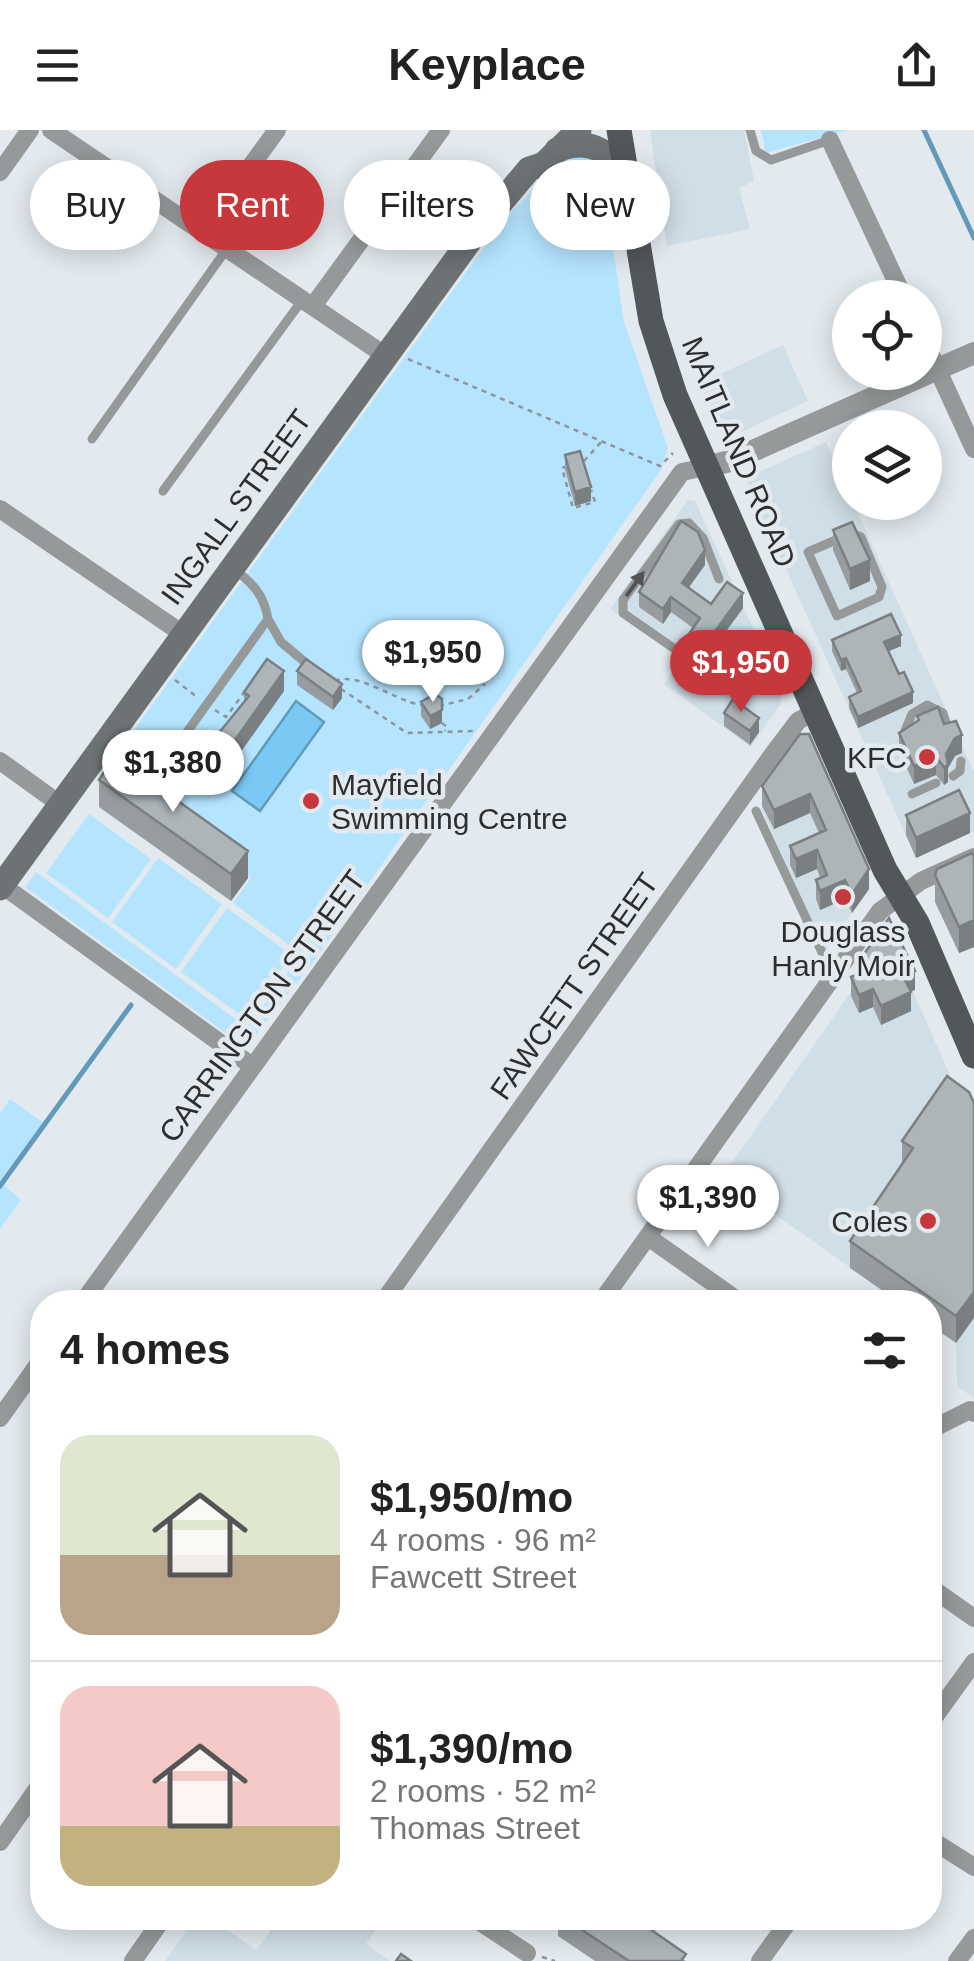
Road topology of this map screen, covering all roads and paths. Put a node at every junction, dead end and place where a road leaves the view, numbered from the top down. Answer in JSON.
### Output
{"nodes":[{"id":1,"x":30,"y":130,"type":"edge"},
{"id":2,"x":51,"y":130,"type":"edge"},
{"id":3,"x":277,"y":130,"type":"edge"},
{"id":4,"x":441,"y":130,"type":"edge"},
{"id":5,"x":579,"y":130,"type":"edge"},
{"id":6,"x":619,"y":130,"type":"edge"},
{"id":7,"x":750,"y":130,"type":"edge"},
{"id":8,"x":80,"y":138,"type":"edge"},
{"id":9,"x":555,"y":140,"type":"edge"},
{"id":10,"x":830,"y":140,"type":"joint"},
{"id":11,"x":255,"y":160,"type":"edge"},
{"id":12,"x":611,"y":160,"type":"edge"},
{"id":13,"x":625,"y":160,"type":"edge"},
{"id":14,"x":0,"y":172,"type":"edge"},
{"id":15,"x":180,"y":216,"type":"edge"},
{"id":16,"x":226,"y":250,"type":"edge"},
{"id":17,"x":228,"y":250,"type":"edge"},
{"id":18,"x":640,"y":250,"type":"edge"},
{"id":19,"x":896,"y":280,"type":"edge"},
{"id":20,"x":308,"y":303,"type":"junction"},
{"id":21,"x":974,"y":353,"type":"edge"},
{"id":22,"x":394,"y":356,"type":"junction"},
{"id":23,"x":942,"y":367,"type":"edge"},
{"id":24,"x":942,"y":378,"type":"edge"},
{"id":25,"x":891,"y":390,"type":"edge"},
{"id":26,"x":92,"y":440,"type":"dead end"},
{"id":27,"x":603,"y":440,"type":"junction"},
{"id":28,"x":974,"y":450,"type":"edge"},
{"id":29,"x":673,"y":454,"type":"dead end"},
{"id":30,"x":583,"y":462,"type":"junction"},
{"id":31,"x":706,"y":466,"type":"junction"},
{"id":32,"x":587,"y":476,"type":"edge"},
{"id":33,"x":590,"y":489,"type":"edge"},
{"id":34,"x":164,"y":492,"type":"dead end"},
{"id":35,"x":0,"y":509,"type":"edge"},
{"id":36,"x":232,"y":567,"type":"junction"},
{"id":37,"x":719,"y":579,"type":"dead end"},
{"id":38,"x":837,"y":616,"type":"joint"},
{"id":39,"x":268,"y":618,"type":"junction"},
{"id":40,"x":183,"y":634,"type":"junction"},
{"id":41,"x":704,"y":670,"type":"dead end"},
{"id":42,"x":486,"y":684,"type":"dead end"},
{"id":43,"x":336,"y":685,"type":"junction"},
{"id":44,"x":818,"y":710,"type":"junction"},
{"id":45,"x":442,"y":724,"type":"dead end"},
{"id":46,"x":479,"y":731,"type":"dead end"},
{"id":47,"x":905,"y":731,"type":"edge"},
{"id":48,"x":444,"y":733,"type":"junction"},
{"id":49,"x":949,"y":735,"type":"edge"},
{"id":50,"x":961,"y":761,"type":"dead end"},
{"id":51,"x":0,"y":762,"type":"edge"},
{"id":52,"x":954,"y":776,"type":"dead end"},
{"id":53,"x":130,"y":781,"type":"edge"},
{"id":54,"x":936,"y":783,"type":"dead end"},
{"id":55,"x":912,"y":794,"type":"dead end"},
{"id":56,"x":61,"y":805,"type":"junction"},
{"id":57,"x":756,"y":810,"type":"dead end"},
{"id":58,"x":974,"y":858,"type":"edge"},
{"id":59,"x":1,"y":886,"type":"edge"},
{"id":60,"x":900,"y":896,"type":"junction"},
{"id":61,"x":834,"y":977,"type":"junction"},
{"id":62,"x":974,"y":1056,"type":"edge"},
{"id":63,"x":252,"y":1066,"type":"junction"},
{"id":64,"x":648,"y":1237,"type":"junction"},
{"id":65,"x":92,"y":1290,"type":"edge"},
{"id":66,"x":392,"y":1290,"type":"edge"},
{"id":67,"x":610,"y":1290,"type":"edge"},
{"id":68,"x":723,"y":1290,"type":"edge"},
{"id":69,"x":30,"y":1376,"type":"edge"},
{"id":70,"x":974,"y":1413,"type":"edge"},
{"id":71,"x":0,"y":1418,"type":"edge"},
{"id":72,"x":942,"y":1424,"type":"edge"},
{"id":73,"x":942,"y":1596,"type":"edge"},
{"id":74,"x":974,"y":1618,"type":"edge"},
{"id":75,"x":974,"y":1662,"type":"edge"},
{"id":76,"x":942,"y":1706,"type":"edge"},
{"id":77,"x":30,"y":1799,"type":"edge"},
{"id":78,"x":0,"y":1842,"type":"edge"},
{"id":79,"x":942,"y":1847,"type":"edge"},
{"id":80,"x":974,"y":1867,"type":"edge"},
{"id":81,"x":155,"y":1930,"type":"edge"},
{"id":82,"x":492,"y":1930,"type":"edge"},
{"id":83,"x":782,"y":1930,"type":"edge"},
{"id":84,"x":974,"y":1938,"type":"edge"},
{"id":85,"x":526,"y":1953,"type":"dead end"},
{"id":86,"x":133,"y":1961,"type":"edge"},
{"id":87,"x":760,"y":1961,"type":"edge"},
{"id":88,"x":957,"y":1961,"type":"edge"}],
"edges":[{"from":1,"to":14,"type":"street"},
{"from":2,"to":8,"type":"street"},
{"from":3,"to":11,"type":"street"},
{"from":4,"to":20,"type":"street"},
{"from":5,"to":9,"type":"main road","name":"INGALL STREET"},
{"from":6,"to":13,"type":"main road","name":"MAITLAND ROAD"},
{"from":7,"to":10,"type":"lane"},
{"from":8,"to":15,"type":"street"},
{"from":9,"to":12,"type":"main road"},
{"from":9,"to":22,"type":"main road","name":"INGALL STREET"},
{"from":10,"to":19,"type":"street"},
{"from":16,"to":26,"type":"lane"},
{"from":17,"to":20,"type":"street"},
{"from":18,"to":31,"type":"main road","name":"MAITLAND ROAD"},
{"from":20,"to":22,"type":"street"},
{"from":20,"to":34,"type":"lane"},
{"from":21,"to":23,"type":"street"},
{"from":22,"to":27,"type":"path"},
{"from":22,"to":36,"type":"main road","name":"INGALL STREET"},
{"from":24,"to":28,"type":"street"},
{"from":25,"to":31,"type":"street"},
{"from":27,"to":29,"type":"path"},
{"from":27,"to":30,"type":"path"},
{"from":30,"to":32,"type":"path"},
{"from":30,"to":33,"type":"path"},
{"from":31,"to":44,"type":"main road","name":"MAITLAND ROAD"},
{"from":31,"to":63,"type":"street","name":"CARRINGTON STREET"},
{"from":35,"to":40,"type":"street"},
{"from":36,"to":39,"type":"lane"},
{"from":36,"to":40,"type":"main road","name":"INGALL STREET"},
{"from":41,"to":37,"type":"lane","one_way":true},
{"from":38,"to":38,"type":"lane"},
{"from":39,"to":43,"type":"lane"},
{"from":39,"to":53,"type":"lane"},
{"from":40,"to":56,"type":"main road","name":"INGALL STREET"},
{"from":42,"to":43,"type":"path"},
{"from":43,"to":48,"type":"path"},
{"from":44,"to":60,"type":"main road","name":"MAITLAND ROAD"},
{"from":44,"to":66,"type":"street","name":"FAWCETT STREET"},
{"from":45,"to":48,"type":"path"},
{"from":46,"to":48,"type":"path"},
{"from":47,"to":49,"type":"lane"},
{"from":50,"to":52,"type":"lane"},
{"from":51,"to":56,"type":"street"},
{"from":54,"to":55,"type":"lane"},
{"from":56,"to":59,"type":"main road","name":"INGALL STREET"},
{"from":57,"to":61,"type":"lane"},
{"from":58,"to":60,"type":"street"},
{"from":59,"to":63,"type":"street"},
{"from":60,"to":61,"type":"street"},
{"from":60,"to":62,"type":"main road","name":"MAITLAND ROAD"},
{"from":61,"to":64,"type":"street"},
{"from":63,"to":65,"type":"street","name":"CARRINGTON STREET"},
{"from":64,"to":67,"type":"street"},
{"from":64,"to":68,"type":"street"},
{"from":69,"to":71,"type":"street"},
{"from":70,"to":72,"type":"street"},
{"from":73,"to":74,"type":"street"},
{"from":75,"to":76,"type":"street"},
{"from":77,"to":78,"type":"street"},
{"from":79,"to":80,"type":"street"},
{"from":81,"to":86,"type":"street"},
{"from":82,"to":85,"type":"street"},
{"from":83,"to":87,"type":"street"},
{"from":84,"to":88,"type":"street"}]}
